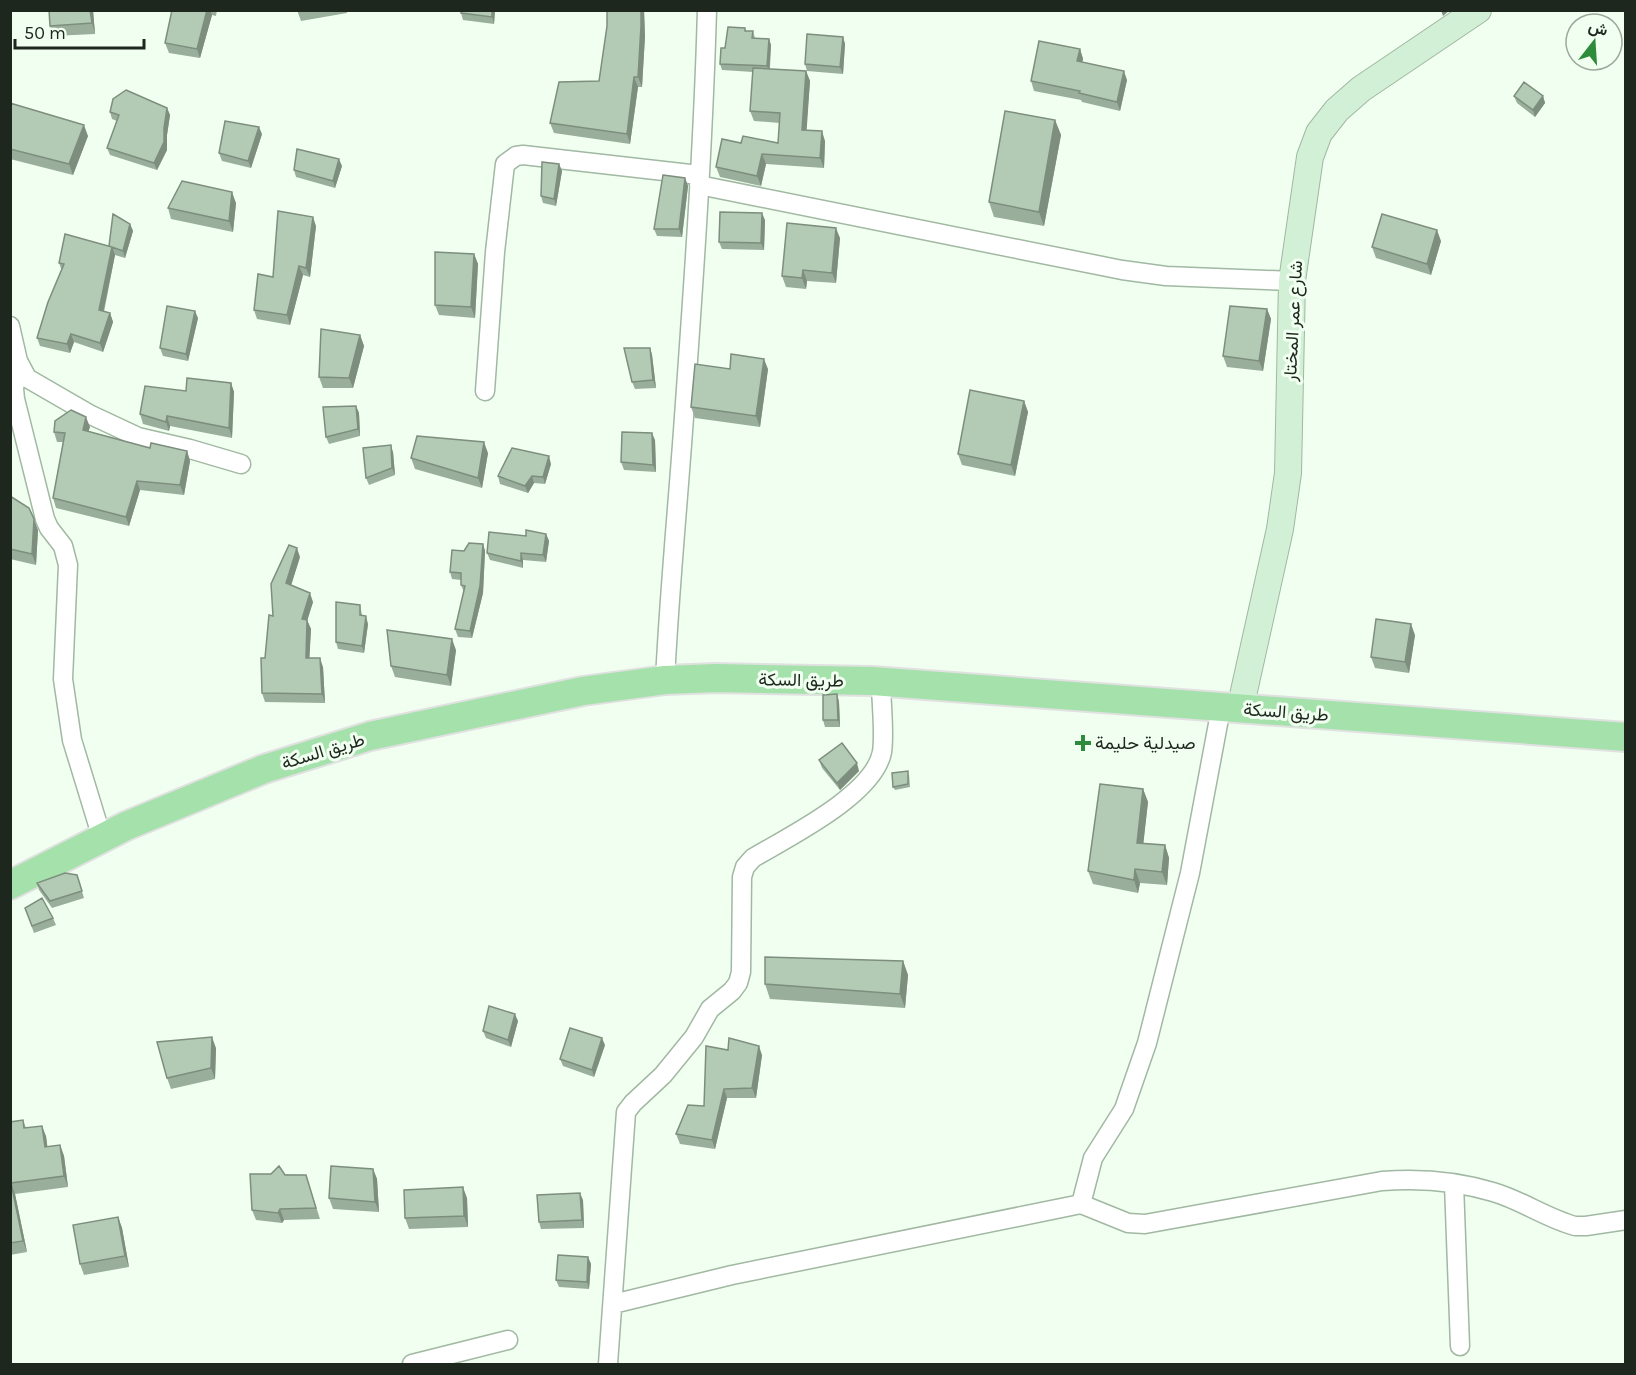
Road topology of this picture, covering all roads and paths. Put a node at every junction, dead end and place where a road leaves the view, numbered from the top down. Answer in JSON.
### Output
{"nodes":[{"id":1,"x":707,"y":10,"type":"edge"},
{"id":2,"x":1478,"y":10,"type":"edge"},
{"id":3,"x":699,"y":180,"type":"junction"},
{"id":4,"x":1292,"y":280,"type":"junction"},
{"id":5,"x":10,"y":326,"type":"edge"},
{"id":6,"x":18,"y":361,"type":"junction"},
{"id":7,"x":485,"y":391,"type":"dead end"},
{"id":8,"x":241,"y":464,"type":"dead end"},
{"id":9,"x":665,"y":680,"type":"junction"},
{"id":10,"x":881,"y":682,"type":"junction"},
{"id":11,"x":1230,"y":708,"type":"junction"},
{"id":12,"x":1626,"y":737,"type":"edge"},
{"id":13,"x":102,"y":838,"type":"junction"},
{"id":14,"x":10,"y":885,"type":"edge"},
{"id":15,"x":1454,"y":1184,"type":"junction"},
{"id":16,"x":1081,"y":1204,"type":"junction"},
{"id":17,"x":1626,"y":1220,"type":"edge"},
{"id":18,"x":613,"y":1304,"type":"junction"},
{"id":19,"x":508,"y":1340,"type":"dead end"},
{"id":20,"x":1460,"y":1346,"type":"dead end"},
{"id":21,"x":412,"y":1365,"type":"edge"},
{"id":22,"x":608,"y":1365,"type":"edge"}],
"edges":[{"from":1,"to":3,"type":"street"},
{"from":2,"to":4,"type":"street","name":"شارع عمر المختار"},
{"from":3,"to":4,"type":"street"},
{"from":3,"to":7,"type":"street"},
{"from":3,"to":9,"type":"street"},
{"from":4,"to":11,"type":"street","name":"شارع عمر المختار"},
{"from":5,"to":6,"type":"street"},
{"from":6,"to":8,"type":"street"},
{"from":6,"to":13,"type":"street"},
{"from":9,"to":10,"type":"main road","name":"طريق السكة"},
{"from":9,"to":13,"type":"main road","name":"طريق السكة"},
{"from":10,"to":11,"type":"main road","name":"طريق السكة"},
{"from":10,"to":18,"type":"street"},
{"from":11,"to":12,"type":"main road","name":"طريق السكة"},
{"from":11,"to":16,"type":"street"},
{"from":13,"to":14,"type":"main road","name":"طريق السكة"},
{"from":15,"to":16,"type":"street"},
{"from":15,"to":17,"type":"street"},
{"from":15,"to":20,"type":"street"},
{"from":16,"to":18,"type":"street"},
{"from":18,"to":22,"type":"street"},
{"from":19,"to":21,"type":"street"}]}
